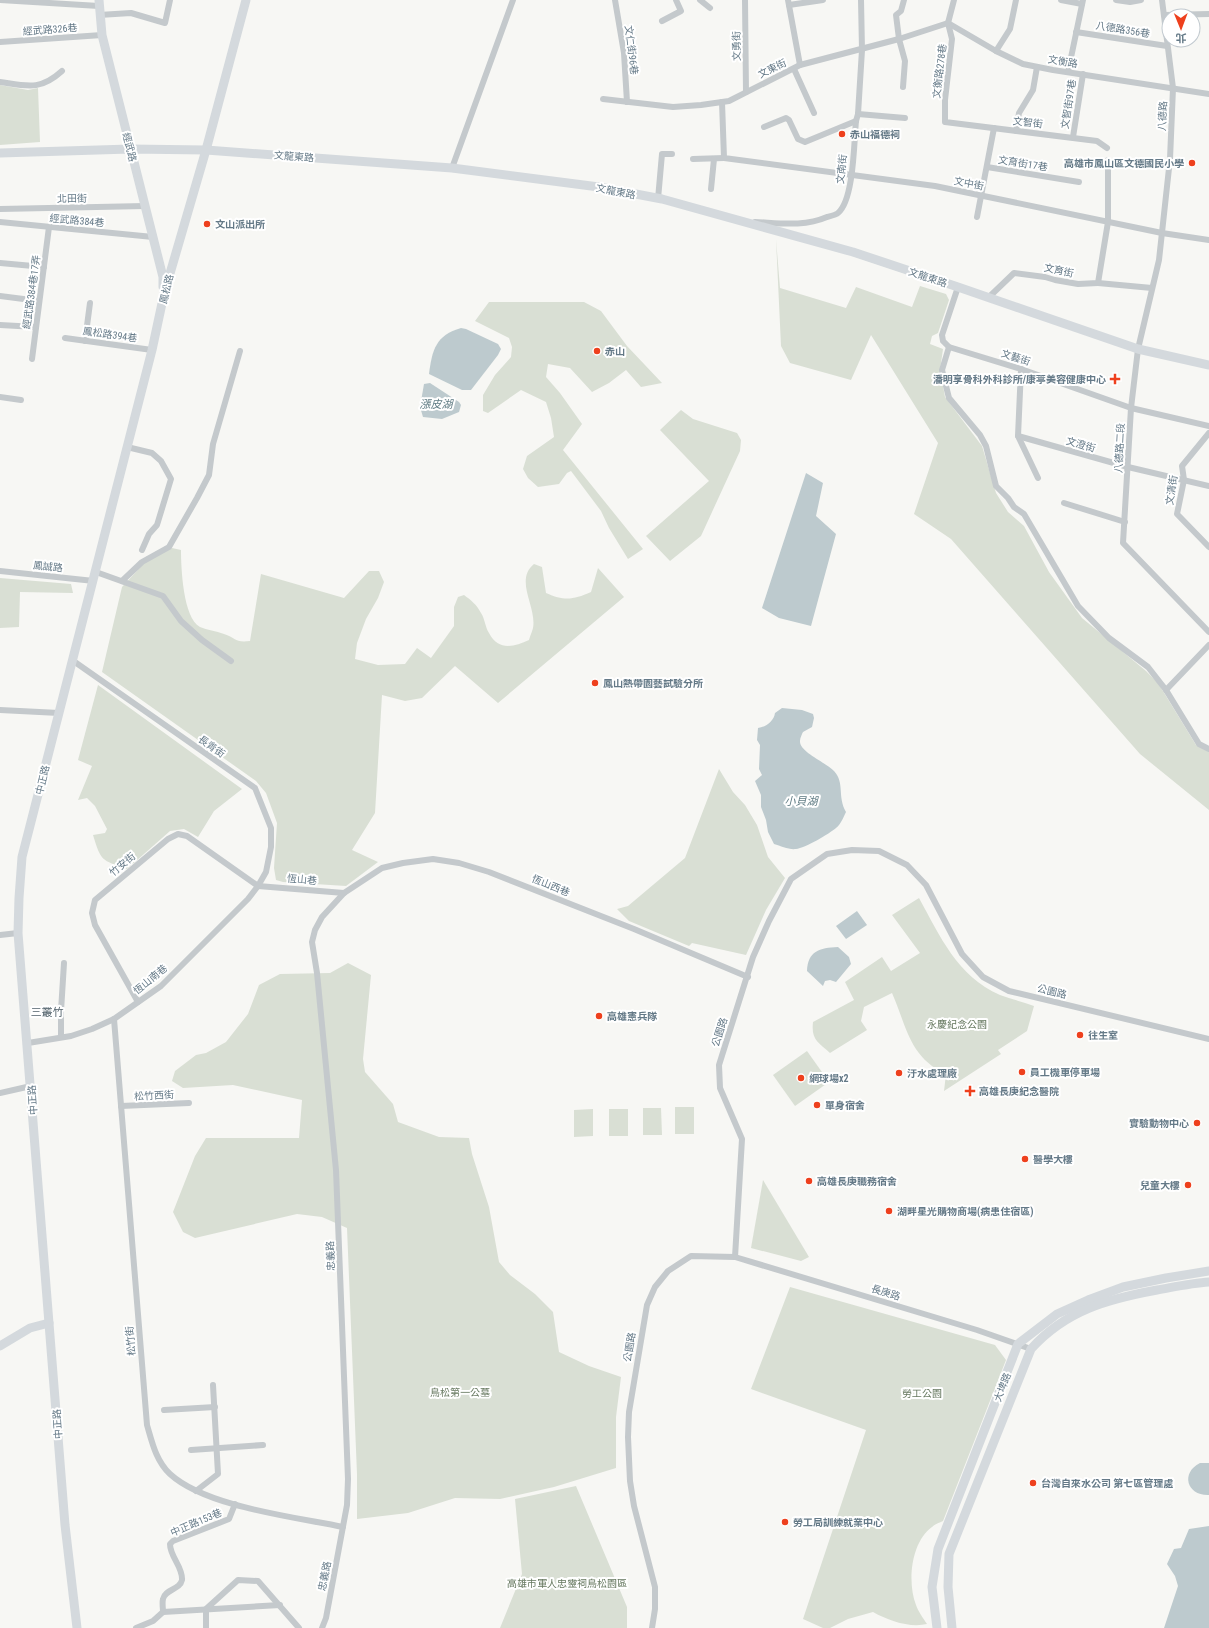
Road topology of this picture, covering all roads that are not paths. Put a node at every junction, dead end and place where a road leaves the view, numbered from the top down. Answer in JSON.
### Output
{"nodes":[{"id":1,"x":1,"y":0,"type":"edge"},
{"id":2,"x":170,"y":0,"type":"edge"},
{"id":3,"x":246,"y":0,"type":"edge"},
{"id":4,"x":513,"y":0,"type":"edge"},
{"id":5,"x":615,"y":0,"type":"edge"},
{"id":6,"x":676,"y":0,"type":"edge"},
{"id":7,"x":700,"y":0,"type":"edge"},
{"id":8,"x":745,"y":0,"type":"edge"},
{"id":9,"x":823,"y":0,"type":"edge"},
{"id":10,"x":861,"y":0,"type":"edge"},
{"id":11,"x":904,"y":0,"type":"edge"},
{"id":12,"x":954,"y":0,"type":"edge"},
{"id":13,"x":1016,"y":0,"type":"edge"},
{"id":14,"x":1061,"y":0,"type":"edge"},
{"id":15,"x":1118,"y":0,"type":"edge"},
{"id":16,"x":1141,"y":0,"type":"edge"},
{"id":17,"x":789,"y":2,"type":"edge"},
{"id":18,"x":1082,"y":2,"type":"edge"},
{"id":19,"x":99,"y":3,"type":"edge"},
{"id":20,"x":0,"y":7,"type":"edge"},
{"id":21,"x":710,"y":8,"type":"dead end"},
{"id":22,"x":100,"y":15,"type":"junction"},
{"id":23,"x":662,"y":21,"type":"dead end"},
{"id":24,"x":948,"y":23,"type":"junction"},
{"id":25,"x":1076,"y":32,"type":"junction"},
{"id":26,"x":102,"y":35,"type":"junction"},
{"id":27,"x":899,"y":40,"type":"junction"},
{"id":28,"x":0,"y":42,"type":"edge"},
{"id":29,"x":1161,"y":45,"type":"edge"},
{"id":30,"x":1167,"y":48,"type":"edge"},
{"id":31,"x":862,"y":50,"type":"junction"},
{"id":32,"x":996,"y":51,"type":"junction"},
{"id":33,"x":800,"y":65,"type":"junction"},
{"id":34,"x":1037,"y":67,"type":"junction"},
{"id":35,"x":794,"y":69,"type":"junction"},
{"id":36,"x":62,"y":71,"type":"dead end"},
{"id":37,"x":1068,"y":72,"type":"junction"},
{"id":38,"x":1083,"y":74,"type":"junction"},
{"id":39,"x":0,"y":82,"type":"edge"},
{"id":40,"x":903,"y":87,"type":"dead end"},
{"id":41,"x":1173,"y":88,"type":"junction"},
{"id":42,"x":746,"y":92,"type":"junction"},
{"id":43,"x":1209,"y":94,"type":"edge"},
{"id":44,"x":603,"y":99,"type":"dead end"},
{"id":45,"x":627,"y":102,"type":"junction"},
{"id":46,"x":722,"y":102,"type":"junction"},
{"id":47,"x":814,"y":113,"type":"dead end"},
{"id":48,"x":858,"y":114,"type":"junction"},
{"id":49,"x":905,"y":118,"type":"dead end"},
{"id":50,"x":856,"y":121,"type":"junction"},
{"id":51,"x":945,"y":122,"type":"joint"},
{"id":52,"x":764,"y":127,"type":"dead end"},
{"id":53,"x":994,"y":128,"type":"junction"},
{"id":54,"x":1016,"y":130,"type":"junction"},
{"id":55,"x":1073,"y":137,"type":"junction"},
{"id":56,"x":1107,"y":148,"type":"dead end"},
{"id":57,"x":130,"y":149,"type":"junction"},
{"id":58,"x":206,"y":150,"type":"junction"},
{"id":59,"x":0,"y":153,"type":"edge"},
{"id":60,"x":672,"y":154,"type":"dead end"},
{"id":61,"x":693,"y":158,"type":"dead end"},
{"id":62,"x":724,"y":158,"type":"junction"},
{"id":63,"x":714,"y":159,"type":"junction"},
{"id":64,"x":1108,"y":160,"type":"dead end"},
{"id":65,"x":987,"y":167,"type":"junction"},
{"id":66,"x":452,"y":168,"type":"junction"},
{"id":67,"x":851,"y":174,"type":"junction"},
{"id":68,"x":1079,"y":182,"type":"dead end"},
{"id":69,"x":711,"y":189,"type":"dead end"},
{"id":70,"x":981,"y":196,"type":"junction"},
{"id":71,"x":658,"y":199,"type":"junction"},
{"id":72,"x":145,"y":206,"type":"junction"},
{"id":73,"x":0,"y":209,"type":"edge"},
{"id":74,"x":977,"y":217,"type":"dead end"},
{"id":75,"x":739,"y":221,"type":"junction"},
{"id":76,"x":0,"y":222,"type":"edge"},
{"id":77,"x":1108,"y":222,"type":"junction"},
{"id":78,"x":49,"y":227,"type":"junction"},
{"id":79,"x":1162,"y":232,"type":"junction"},
{"id":80,"x":153,"y":237,"type":"junction"},
{"id":81,"x":1209,"y":240,"type":"edge"},
{"id":82,"x":0,"y":263,"type":"edge"},
{"id":83,"x":44,"y":267,"type":"junction"},
{"id":84,"x":1098,"y":283,"type":"junction"},
{"id":85,"x":958,"y":286,"type":"junction"},
{"id":86,"x":1152,"y":288,"type":"junction"},
{"id":87,"x":164,"y":294,"type":"junction"},
{"id":88,"x":0,"y":296,"type":"edge"},
{"id":89,"x":989,"y":297,"type":"junction"},
{"id":90,"x":39,"y":301,"type":"junction"},
{"id":91,"x":90,"y":303,"type":"dead end"},
{"id":92,"x":0,"y":325,"type":"edge"},
{"id":93,"x":36,"y":327,"type":"junction"},
{"id":94,"x":65,"y":338,"type":"dead end"},
{"id":95,"x":85,"y":340,"type":"junction"},
{"id":96,"x":949,"y":347,"type":"junction"},
{"id":97,"x":1138,"y":349,"type":"junction"},
{"id":98,"x":152,"y":350,"type":"junction"},
{"id":99,"x":240,"y":351,"type":"dead end"},
{"id":100,"x":32,"y":359,"type":"dead end"},
{"id":101,"x":1209,"y":366,"type":"edge"},
{"id":102,"x":1021,"y":369,"type":"junction"},
{"id":103,"x":0,"y":397,"type":"edge"},
{"id":104,"x":21,"y":400,"type":"dead end"},
{"id":105,"x":1131,"y":408,"type":"junction"},
{"id":106,"x":1209,"y":426,"type":"edge"},
{"id":107,"x":1209,"y":433,"type":"edge"},
{"id":108,"x":1018,"y":436,"type":"junction"},
{"id":109,"x":127,"y":447,"type":"junction"},
{"id":110,"x":1128,"y":467,"type":"junction"},
{"id":111,"x":1038,"y":478,"type":"dead end"},
{"id":112,"x":1184,"y":480,"type":"junction"},
{"id":113,"x":1209,"y":486,"type":"edge"},
{"id":114,"x":1064,"y":503,"type":"dead end"},
{"id":115,"x":1125,"y":522,"type":"junction"},
{"id":116,"x":1209,"y":547,"type":"edge"},
{"id":117,"x":142,"y":550,"type":"dead end"},
{"id":118,"x":0,"y":571,"type":"edge"},
{"id":119,"x":95,"y":576,"type":"junction"},
{"id":120,"x":122,"y":581,"type":"junction"},
{"id":121,"x":1209,"y":632,"type":"edge"},
{"id":122,"x":1209,"y":645,"type":"edge"},
{"id":123,"x":72,"y":660,"type":"junction"},
{"id":124,"x":231,"y":661,"type":"dead end"},
{"id":125,"x":1166,"y":690,"type":"junction"},
{"id":126,"x":0,"y":710,"type":"edge"},
{"id":127,"x":59,"y":713,"type":"junction"},
{"id":128,"x":1209,"y":749,"type":"edge"},
{"id":129,"x":258,"y":886,"type":"junction"},
{"id":130,"x":344,"y":893,"type":"junction"},
{"id":131,"x":18,"y":933,"type":"junction"},
{"id":132,"x":0,"y":934,"type":"edge"},
{"id":133,"x":64,"y":963,"type":"dead end"},
{"id":134,"x":748,"y":977,"type":"junction"},
{"id":135,"x":138,"y":1002,"type":"junction"},
{"id":136,"x":114,"y":1019,"type":"junction"},
{"id":137,"x":61,"y":1038,"type":"junction"},
{"id":138,"x":1209,"y":1039,"type":"edge"},
{"id":139,"x":28,"y":1043,"type":"junction"},
{"id":140,"x":31,"y":1086,"type":"junction"},
{"id":141,"x":0,"y":1093,"type":"edge"},
{"id":142,"x":189,"y":1103,"type":"dead end"},
{"id":143,"x":121,"y":1106,"type":"junction"},
{"id":144,"x":735,"y":1258,"type":"junction"},
{"id":145,"x":1209,"y":1271,"type":"edge"},
{"id":146,"x":1209,"y":1282,"type":"edge"},
{"id":147,"x":49,"y":1323,"type":"junction"},
{"id":148,"x":1018,"y":1344,"type":"junction"},
{"id":149,"x":0,"y":1346,"type":"edge"},
{"id":150,"x":1031,"y":1349,"type":"junction"},
{"id":151,"x":213,"y":1385,"type":"dead end"},
{"id":152,"x":214,"y":1407,"type":"junction"},
{"id":153,"x":164,"y":1410,"type":"dead end"},
{"id":154,"x":262,"y":1445,"type":"dead end"},
{"id":155,"x":217,"y":1448,"type":"junction"},
{"id":156,"x":191,"y":1450,"type":"dead end"},
{"id":157,"x":196,"y":1491,"type":"junction"},
{"id":158,"x":235,"y":1504,"type":"junction"},
{"id":159,"x":343,"y":1527,"type":"junction"},
{"id":160,"x":280,"y":1605,"type":"junction"},
{"id":161,"x":206,"y":1609,"type":"junction"},
{"id":162,"x":163,"y":1612,"type":"junction"},
{"id":163,"x":153,"y":1621,"type":"junction"},
{"id":164,"x":77,"y":1628,"type":"edge"},
{"id":165,"x":136,"y":1628,"type":"edge"},
{"id":166,"x":155,"y":1628,"type":"edge"},
{"id":167,"x":206,"y":1628,"type":"edge"},
{"id":168,"x":300,"y":1628,"type":"edge"},
{"id":169,"x":322,"y":1628,"type":"edge"},
{"id":170,"x":652,"y":1628,"type":"edge"},
{"id":171,"x":937,"y":1628,"type":"edge"},
{"id":172,"x":952,"y":1628,"type":"edge"}],
"edges":[{"from":1,"to":19,"type":"street"},
{"from":1,"to":20,"type":"street"},
{"from":2,"to":22,"type":"street"},
{"from":3,"to":58,"type":"main road","name":"鳳松路"},
{"from":4,"to":66,"type":"street"},
{"from":5,"to":45,"type":"street","name":"文仁街96巷"},
{"from":6,"to":23,"type":"street"},
{"from":7,"to":21,"type":"street"},
{"from":8,"to":42,"type":"street","name":"文勇街"},
{"from":9,"to":17,"type":"street"},
{"from":10,"to":31,"type":"street","name":"文南街"},
{"from":11,"to":27,"type":"street"},
{"from":12,"to":24,"type":"street"},
{"from":13,"to":32,"type":"street"},
{"from":14,"to":18,"type":"street"},
{"from":15,"to":16,"type":"street"},
{"from":17,"to":33,"type":"street"},
{"from":18,"to":25,"type":"street"},
{"from":19,"to":22,"type":"main road","name":"經武路"},
{"from":22,"to":26,"type":"main road","name":"經武路"},
{"from":24,"to":27,"type":"street","name":"文東街"},
{"from":24,"to":32,"type":"street","name":"文衡路"},
{"from":24,"to":51,"type":"street","name":"文衡路278巷"},
{"from":25,"to":29,"type":"street","name":"八德路356巷"},
{"from":25,"to":37,"type":"street"},
{"from":26,"to":28,"type":"street","name":"經武路326巷"},
{"from":26,"to":57,"type":"main road","name":"經武路"},
{"from":27,"to":31,"type":"street","name":"文東街"},
{"from":27,"to":40,"type":"street"},
{"from":30,"to":41,"type":"street","name":"八德路"},
{"from":31,"to":33,"type":"street","name":"文東街"},
{"from":31,"to":48,"type":"street","name":"文南街"},
{"from":32,"to":34,"type":"street","name":"文衡路"},
{"from":33,"to":35,"type":"street","name":"文東街"},
{"from":34,"to":37,"type":"street","name":"文衡路"},
{"from":34,"to":54,"type":"street"},
{"from":35,"to":42,"type":"street","name":"文東街"},
{"from":35,"to":47,"type":"street"},
{"from":36,"to":39,"type":"street"},
{"from":37,"to":38,"type":"street","name":"文衡路"},
{"from":38,"to":41,"type":"street","name":"文衡路"},
{"from":38,"to":55,"type":"street","name":"文智街97巷"},
{"from":41,"to":43,"type":"street","name":"文衡路"},
{"from":41,"to":79,"type":"street","name":"八德路"},
{"from":42,"to":46,"type":"street","name":"文東街"},
{"from":44,"to":45,"type":"street","name":"文東街"},
{"from":45,"to":46,"type":"street","name":"文東街"},
{"from":46,"to":62,"type":"street"},
{"from":48,"to":49,"type":"street"},
{"from":48,"to":50,"type":"street","name":"文南街"},
{"from":50,"to":52,"type":"street"},
{"from":50,"to":67,"type":"street","name":"文南街"},
{"from":51,"to":53,"type":"street","name":"文智街"},
{"from":53,"to":54,"type":"street","name":"文智街"},
{"from":53,"to":65,"type":"street"},
{"from":54,"to":55,"type":"street","name":"文智街"},
{"from":55,"to":56,"type":"street","name":"文智街"},
{"from":57,"to":58,"type":"main road","name":"文龍東路"},
{"from":57,"to":59,"type":"main road","name":"文龍東路"},
{"from":57,"to":72,"type":"main road","name":"經武路"},
{"from":58,"to":66,"type":"main road","name":"文龍東路"},
{"from":58,"to":87,"type":"main road","name":"鳳松路"},
{"from":60,"to":71,"type":"street"},
{"from":61,"to":63,"type":"street","name":"文中街"},
{"from":62,"to":63,"type":"street","name":"文中街"},
{"from":62,"to":67,"type":"street","name":"文中街"},
{"from":63,"to":69,"type":"street"},
{"from":64,"to":77,"type":"street"},
{"from":65,"to":68,"type":"street","name":"文育街17巷"},
{"from":65,"to":70,"type":"street"},
{"from":66,"to":71,"type":"main road","name":"文龍東路"},
{"from":67,"to":70,"type":"street","name":"文中街"},
{"from":67,"to":75,"type":"street","name":"文南街"},
{"from":70,"to":74,"type":"street"},
{"from":70,"to":77,"type":"street","name":"文中街"},
{"from":71,"to":75,"type":"main road","name":"文龍東路"},
{"from":72,"to":73,"type":"street","name":"北田街"},
{"from":72,"to":80,"type":"main road","name":"經武路"},
{"from":75,"to":85,"type":"main road","name":"文龍東路"},
{"from":76,"to":78,"type":"street","name":"經武路384巷"},
{"from":77,"to":79,"type":"street","name":"文中街"},
{"from":77,"to":84,"type":"street"},
{"from":78,"to":80,"type":"street","name":"經武路384巷"},
{"from":78,"to":83,"type":"street","name":"經武路384巷17弄"},
{"from":79,"to":81,"type":"street","name":"文中街"},
{"from":79,"to":86,"type":"street","name":"八德路二段"},
{"from":80,"to":87,"type":"main road","name":"經武路"},
{"from":82,"to":83,"type":"street"},
{"from":83,"to":90,"type":"street","name":"經武路384巷17弄"},
{"from":84,"to":86,"type":"street"},
{"from":84,"to":89,"type":"street","name":"文育街"},
{"from":85,"to":89,"type":"main road","name":"文龍東路"},
{"from":85,"to":96,"type":"street"},
{"from":86,"to":97,"type":"street","name":"八德路二段"},
{"from":87,"to":98,"type":"main road","name":"鳳松路"},
{"from":88,"to":90,"type":"street"},
{"from":89,"to":97,"type":"main road","name":"文龍東路"},
{"from":90,"to":93,"type":"street","name":"經武路384巷17弄"},
{"from":91,"to":95,"type":"street"},
{"from":92,"to":93,"type":"street"},
{"from":93,"to":100,"type":"street","name":"經武路384巷17弄"},
{"from":94,"to":95,"type":"street","name":"鳳松路394巷"},
{"from":95,"to":98,"type":"street","name":"鳳松路394巷"},
{"from":96,"to":102,"type":"street","name":"文藝街"},
{"from":96,"to":125,"type":"street"},
{"from":97,"to":101,"type":"main road","name":"文龍東路"},
{"from":97,"to":105,"type":"street","name":"八德路二段"},
{"from":98,"to":109,"type":"main road","name":"鳳松路"},
{"from":99,"to":120,"type":"street"},
{"from":102,"to":105,"type":"street","name":"文藝街"},
{"from":102,"to":108,"type":"street"},
{"from":103,"to":104,"type":"street"},
{"from":105,"to":106,"type":"street","name":"文藝街"},
{"from":105,"to":110,"type":"street","name":"八德路二段"},
{"from":107,"to":112,"type":"street","name":"文清街"},
{"from":108,"to":110,"type":"street","name":"文澄街"},
{"from":108,"to":111,"type":"street"},
{"from":109,"to":117,"type":"street"},
{"from":109,"to":119,"type":"main road","name":"鳳松路"},
{"from":110,"to":112,"type":"street","name":"文澄街"},
{"from":110,"to":115,"type":"street","name":"八德路二段"},
{"from":112,"to":113,"type":"street","name":"文澄街"},
{"from":112,"to":116,"type":"street","name":"文清街"},
{"from":114,"to":115,"type":"street"},
{"from":115,"to":121,"type":"street","name":"八德路二段"},
{"from":118,"to":119,"type":"street","name":"鳳誠路"},
{"from":119,"to":120,"type":"street","name":"鳳誠路"},
{"from":119,"to":123,"type":"main road","name":"中正路"},
{"from":120,"to":124,"type":"street","name":"鳳誠路"},
{"from":122,"to":125,"type":"street"},
{"from":123,"to":127,"type":"main road","name":"中正路"},
{"from":123,"to":129,"type":"street","name":"長青街"},
{"from":125,"to":128,"type":"street"},
{"from":126,"to":127,"type":"street"},
{"from":127,"to":131,"type":"main road","name":"中正路"},
{"from":129,"to":130,"type":"street","name":"恆山巷"},
{"from":129,"to":135,"type":"street","name":"恆山南巷"},
{"from":129,"to":135,"type":"street","name":"竹安街"},
{"from":130,"to":134,"type":"street","name":"恆山西巷"},
{"from":130,"to":159,"type":"street","name":"忠義路"},
{"from":131,"to":132,"type":"street"},
{"from":131,"to":139,"type":"main road","name":"中正路"},
{"from":133,"to":137,"type":"street"},
{"from":134,"to":138,"type":"street","name":"公園路"},
{"from":134,"to":144,"type":"street","name":"公園路"},
{"from":135,"to":136,"type":"street","name":"恆山南巷"},
{"from":136,"to":137,"type":"street","name":"恆山南巷"},
{"from":136,"to":143,"type":"street","name":"松竹街"},
{"from":137,"to":139,"type":"street","name":"恆山南巷"},
{"from":139,"to":140,"type":"main road","name":"中正路"},
{"from":140,"to":141,"type":"street"},
{"from":140,"to":147,"type":"main road","name":"中正路"},
{"from":142,"to":143,"type":"street","name":"松竹西街"},
{"from":143,"to":157,"type":"street","name":"松竹街"},
{"from":144,"to":148,"type":"street","name":"長庚路"},
{"from":144,"to":170,"type":"street","name":"公園路"},
{"from":145,"to":148,"type":"main road"},
{"from":146,"to":150,"type":"main road","name":"大埤路"},
{"from":147,"to":149,"type":"main road"},
{"from":147,"to":164,"type":"main road","name":"中正路"},
{"from":148,"to":150,"type":"street","name":"長庚路"},
{"from":148,"to":171,"type":"main road","name":"大埤路"},
{"from":150,"to":172,"type":"main road","name":"大埤路"},
{"from":151,"to":152,"type":"street"},
{"from":152,"to":153,"type":"street"},
{"from":152,"to":155,"type":"street"},
{"from":154,"to":155,"type":"street"},
{"from":155,"to":156,"type":"street"},
{"from":155,"to":157,"type":"street"},
{"from":157,"to":158,"type":"street","name":"松竹街"},
{"from":158,"to":159,"type":"street","name":"松竹街"},
{"from":158,"to":162,"type":"street","name":"中正路153巷"},
{"from":159,"to":169,"type":"street","name":"忠義路"},
{"from":160,"to":161,"type":"street"},
{"from":160,"to":161,"type":"street"},
{"from":160,"to":168,"type":"street"},
{"from":161,"to":162,"type":"street"},
{"from":161,"to":167,"type":"street"},
{"from":162,"to":163,"type":"street"},
{"from":163,"to":165,"type":"street"},
{"from":163,"to":166,"type":"street"}]}
